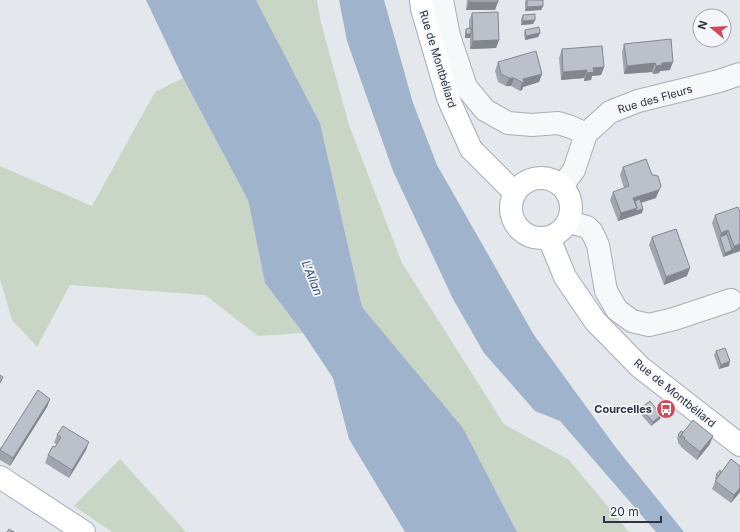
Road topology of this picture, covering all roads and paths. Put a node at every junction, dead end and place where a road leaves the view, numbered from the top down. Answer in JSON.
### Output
{"nodes":[{"id":1,"x":421,"y":0,"type":"edge"},
{"id":2,"x":442,"y":0,"type":"edge"},
{"id":3,"x":740,"y":74,"type":"edge"},
{"id":4,"x":586,"y":134,"type":"junction"},
{"id":5,"x":562,"y":186,"type":"junction"},
{"id":6,"x":515,"y":193,"type":"junction"},
{"id":7,"x":569,"y":222,"type":"junction"},
{"id":8,"x":549,"y":238,"type":"junction"},
{"id":9,"x":731,"y":300,"type":"dead end"},
{"id":10,"x":740,"y":445,"type":"edge"},
{"id":11,"x":0,"y":478,"type":"edge"},
{"id":12,"x":84,"y":532,"type":"edge"}],
"edges":[{"from":1,"to":6,"type":"main road","name":"Rue de Montbéliard"},
{"from":2,"to":4,"type":"street"},
{"from":3,"to":4,"type":"street","name":"Rue des Fleurs"},
{"from":4,"to":5,"type":"street","name":"Rue des Fleurs"},
{"from":5,"to":6,"type":"main road"},
{"from":5,"to":7,"type":"main road"},
{"from":6,"to":8,"type":"main road"},
{"from":7,"to":8,"type":"main road"},
{"from":7,"to":9,"type":"street"},
{"from":8,"to":10,"type":"main road","name":"Rue de Montbéliard"},
{"from":11,"to":12,"type":"main road"}]}
